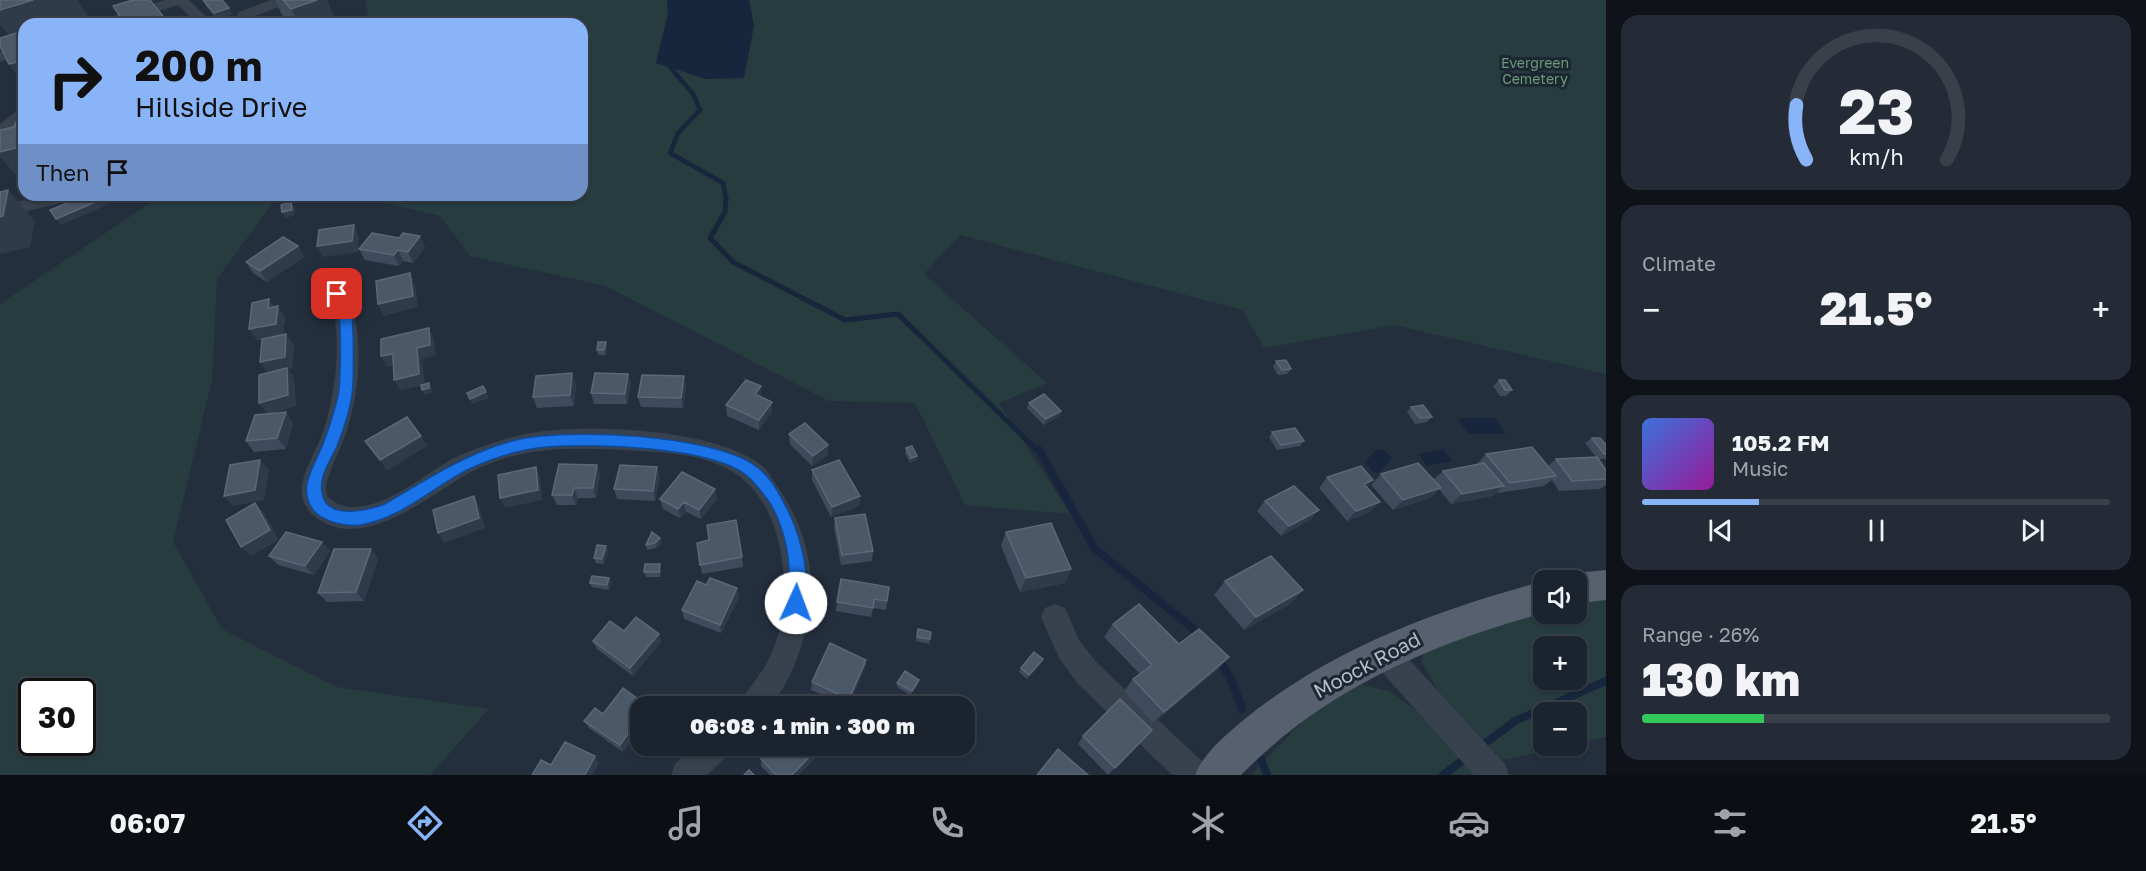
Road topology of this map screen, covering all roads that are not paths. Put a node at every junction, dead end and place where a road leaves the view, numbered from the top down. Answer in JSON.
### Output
{"nodes":[{"id":1,"x":180,"y":0,"type":"edge"},
{"id":2,"x":285,"y":0,"type":"edge"},
{"id":3,"x":244,"y":15,"type":"edge"},
{"id":4,"x":122,"y":18,"type":"edge"},
{"id":5,"x":199,"y":18,"type":"edge"},
{"id":6,"x":18,"y":51,"type":"edge"},
{"id":7,"x":0,"y":57,"type":"edge"},
{"id":8,"x":13,"y":118,"type":"edge"},
{"id":9,"x":3,"y":142,"type":"edge"},
{"id":10,"x":45,"y":201,"type":"edge"},
{"id":11,"x":0,"y":212,"type":"edge"},
{"id":12,"x":337,"y":294,"type":"dead end"},
{"id":13,"x":1606,"y":585,"type":"edge"},
{"id":14,"x":1587,"y":588,"type":"edge"},
{"id":15,"x":1533,"y":600,"type":"edge"},
{"id":16,"x":1055,"y":617,"type":"dead end"},
{"id":17,"x":1383,"y":652,"type":"junction"},
{"id":18,"x":760,"y":696,"type":"edge"},
{"id":19,"x":705,"y":756,"type":"edge"},
{"id":20,"x":1488,"y":769,"type":"edge"},
{"id":21,"x":686,"y":775,"type":"edge"},
{"id":22,"x":1194,"y":775,"type":"edge"},
{"id":23,"x":1214,"y":775,"type":"edge"}],
"edges":[{"from":1,"to":4,"type":"street"},
{"from":1,"to":5,"type":"street"},
{"from":2,"to":3,"type":"street"},
{"from":6,"to":7,"type":"street"},
{"from":8,"to":9,"type":"street"},
{"from":10,"to":11,"type":"street"},
{"from":12,"to":18,"type":"street"},
{"from":13,"to":14,"type":"main road"},
{"from":15,"to":17,"type":"main road","name":"Moock Road"},
{"from":16,"to":22,"type":"street"},
{"from":17,"to":20,"type":"street"},
{"from":17,"to":23,"type":"main road","name":"Moock Road"},
{"from":19,"to":21,"type":"street"}]}
